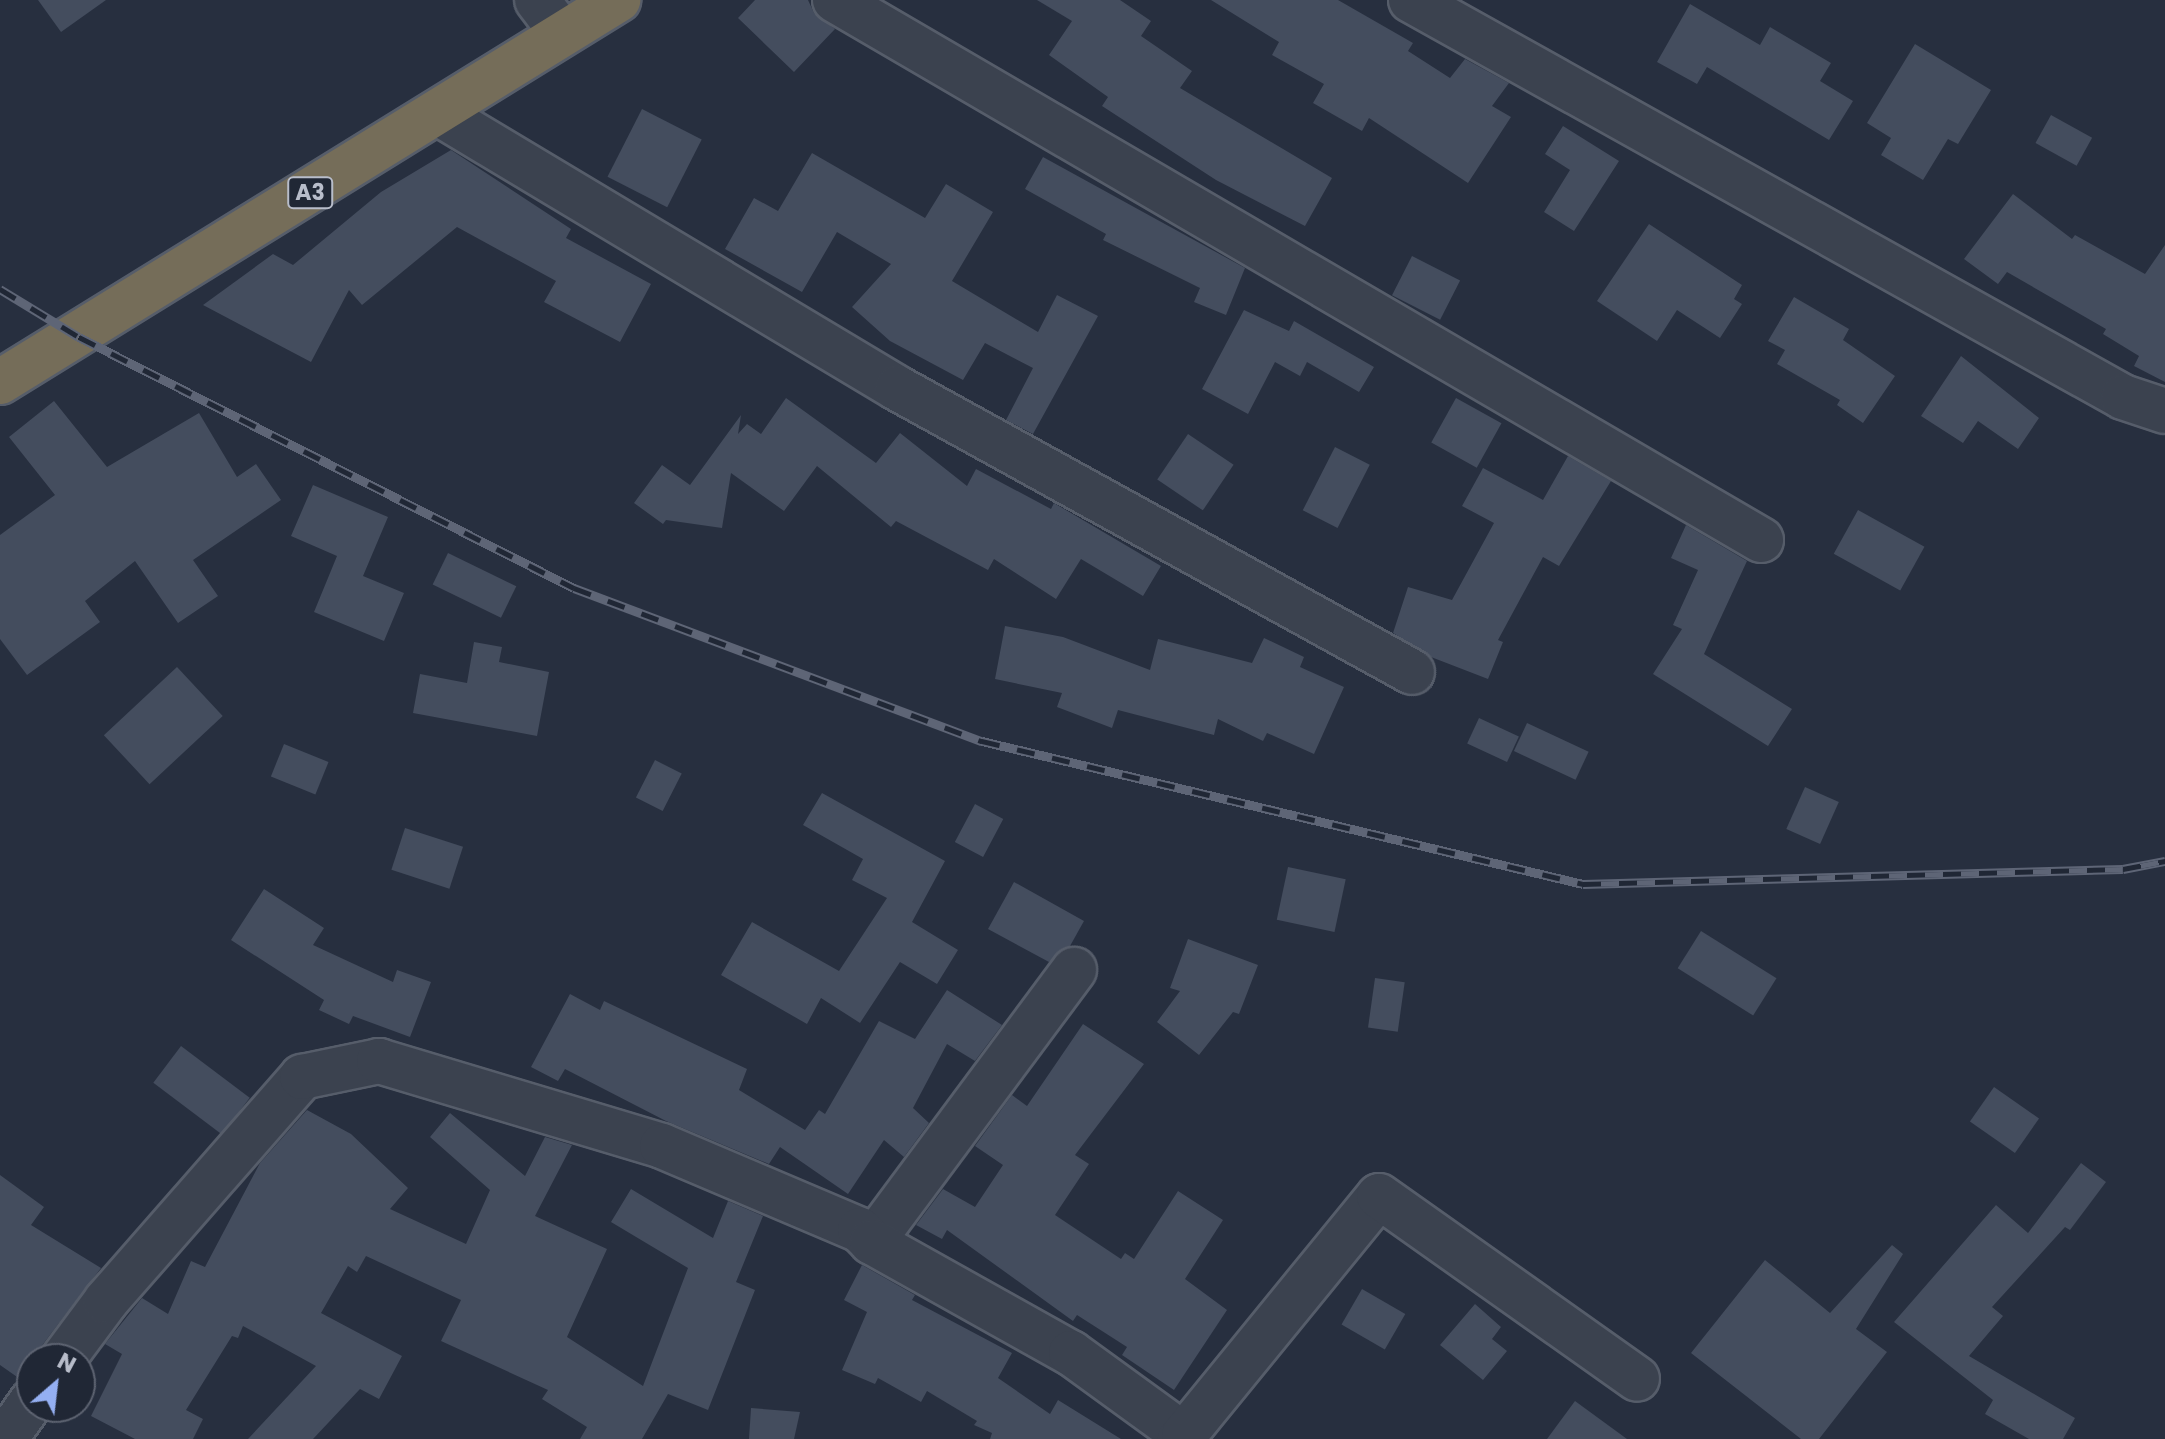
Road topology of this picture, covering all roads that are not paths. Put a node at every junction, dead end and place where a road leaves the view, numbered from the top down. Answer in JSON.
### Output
{"nodes":[{"id":1,"x":618,"y":0,"type":"edge"},
{"id":2,"x":835,"y":0,"type":"edge"},
{"id":3,"x":1411,"y":0,"type":"edge"},
{"id":4,"x":550,"y":17,"type":"edge"},
{"id":5,"x":438,"y":113,"type":"junction"},
{"id":6,"x":0,"y":382,"type":"edge"},
{"id":7,"x":2165,"y":411,"type":"edge"},
{"id":8,"x":1761,"y":540,"type":"dead end"},
{"id":9,"x":1412,"y":672,"type":"dead end"},
{"id":10,"x":1074,"y":970,"type":"dead end"},
{"id":11,"x":872,"y":1242,"type":"junction"},
{"id":12,"x":75,"y":1343,"type":"edge"},
{"id":13,"x":1637,"y":1379,"type":"dead end"},
{"id":14,"x":1182,"y":1437,"type":"edge"}],
"edges":[{"from":1,"to":4,"type":"highway","number":"A3"},
{"from":2,"to":8,"type":"street"},
{"from":3,"to":7,"type":"street"},
{"from":4,"to":5,"type":"highway","number":"A3"},
{"from":5,"to":6,"type":"highway","number":"A3"},
{"from":5,"to":9,"type":"street"},
{"from":10,"to":11,"type":"street"},
{"from":11,"to":12,"type":"street"},
{"from":11,"to":14,"type":"street"},
{"from":13,"to":14,"type":"street"}]}
